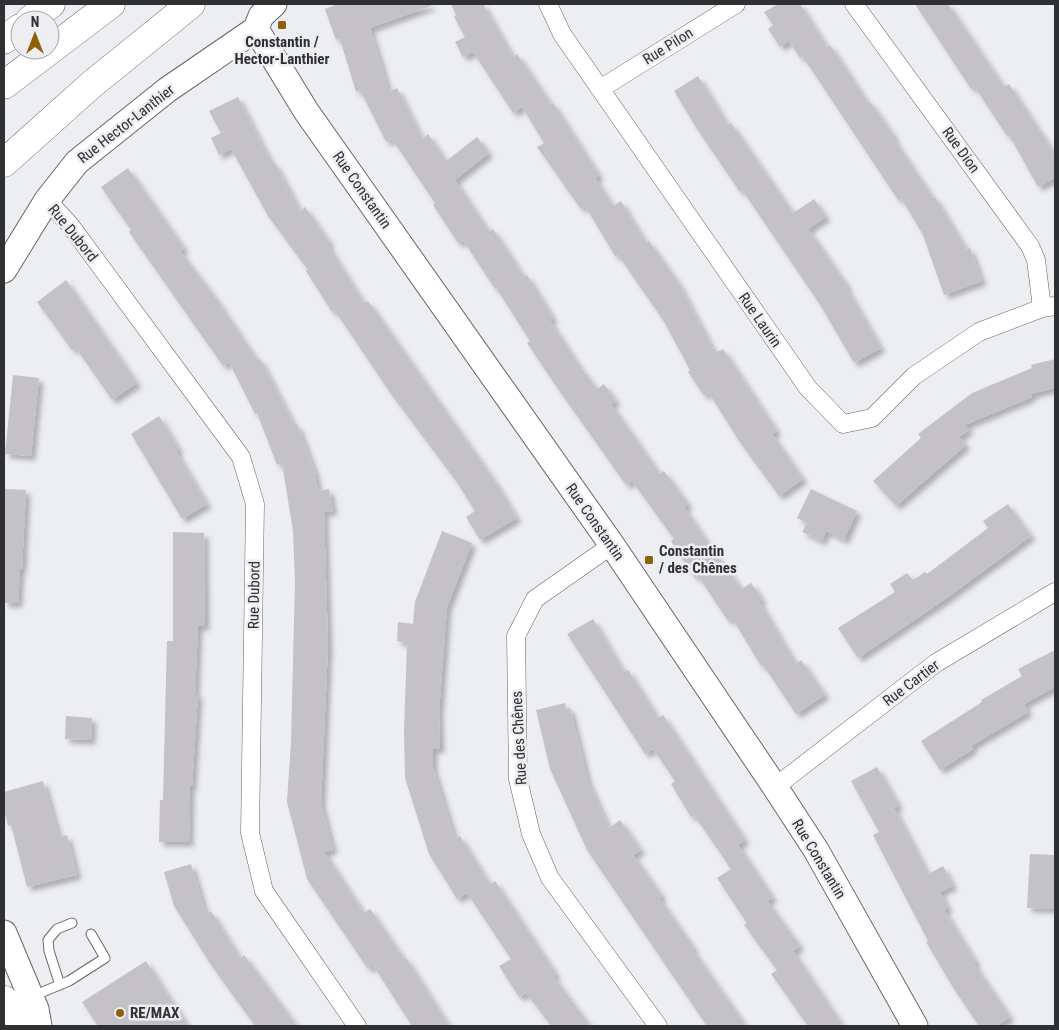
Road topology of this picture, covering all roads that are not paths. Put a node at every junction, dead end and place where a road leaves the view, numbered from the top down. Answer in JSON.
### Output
{"nodes":[{"id":1,"x":111,"y":4,"type":"edge"},
{"id":2,"x":191,"y":4,"type":"edge"},
{"id":3,"x":274,"y":4,"type":"edge"},
{"id":4,"x":548,"y":4,"type":"edge"},
{"id":5,"x":736,"y":4,"type":"edge"},
{"id":6,"x":854,"y":4,"type":"edge"},
{"id":7,"x":256,"y":29,"type":"junction"},
{"id":8,"x":4,"y":86,"type":"edge"},
{"id":9,"x":600,"y":89,"type":"junction"},
{"id":10,"x":4,"y":163,"type":"edge"},
{"id":11,"x":47,"y":200,"type":"junction"},
{"id":12,"x":4,"y":270,"type":"edge"},
{"id":13,"x":1049,"y":307,"type":"edge"},
{"id":14,"x":612,"y":545,"type":"junction"},
{"id":15,"x":1055,"y":592,"type":"edge"},
{"id":16,"x":775,"y":787,"type":"junction"},
{"id":17,"x":72,"y":923,"type":"dead end"},
{"id":18,"x":4,"y":933,"type":"edge"},
{"id":19,"x":91,"y":934,"type":"dead end"},
{"id":20,"x":60,"y":985,"type":"junction"},
{"id":21,"x":18,"y":1006,"type":"edge"},
{"id":22,"x":39,"y":1026,"type":"edge"},
{"id":23,"x":357,"y":1026,"type":"edge"},
{"id":24,"x":658,"y":1026,"type":"edge"},
{"id":25,"x":915,"y":1026,"type":"edge"}],
"edges":[{"from":1,"to":8,"type":"highway"},
{"from":2,"to":10,"type":"highway"},
{"from":3,"to":7,"type":"street","name":"Rue Hector-Lanthier"},
{"from":4,"to":9,"type":"street","name":"Rue Laurin"},
{"from":5,"to":9,"type":"street","name":"Rue Pilon"},
{"from":6,"to":13,"type":"street","name":"Rue Dion"},
{"from":7,"to":11,"type":"street","name":"Rue Hector-Lanthier"},
{"from":7,"to":14,"type":"street","name":"Rue Constantin"},
{"from":9,"to":13,"type":"street","name":"Rue Laurin"},
{"from":11,"to":12,"type":"street","name":"Rue Hector-Lanthier"},
{"from":11,"to":23,"type":"street","name":"Rue Dubord"},
{"from":14,"to":16,"type":"street","name":"Rue Constantin"},
{"from":14,"to":24,"type":"street","name":"Rue des Chênes"},
{"from":15,"to":16,"type":"street","name":"Rue Cartier"},
{"from":16,"to":25,"type":"street","name":"Rue Constantin"},
{"from":17,"to":20,"type":"lane"},
{"from":18,"to":21,"type":"street"},
{"from":19,"to":20,"type":"lane"},
{"from":20,"to":21,"type":"lane"},
{"from":21,"to":22,"type":"street"}]}
